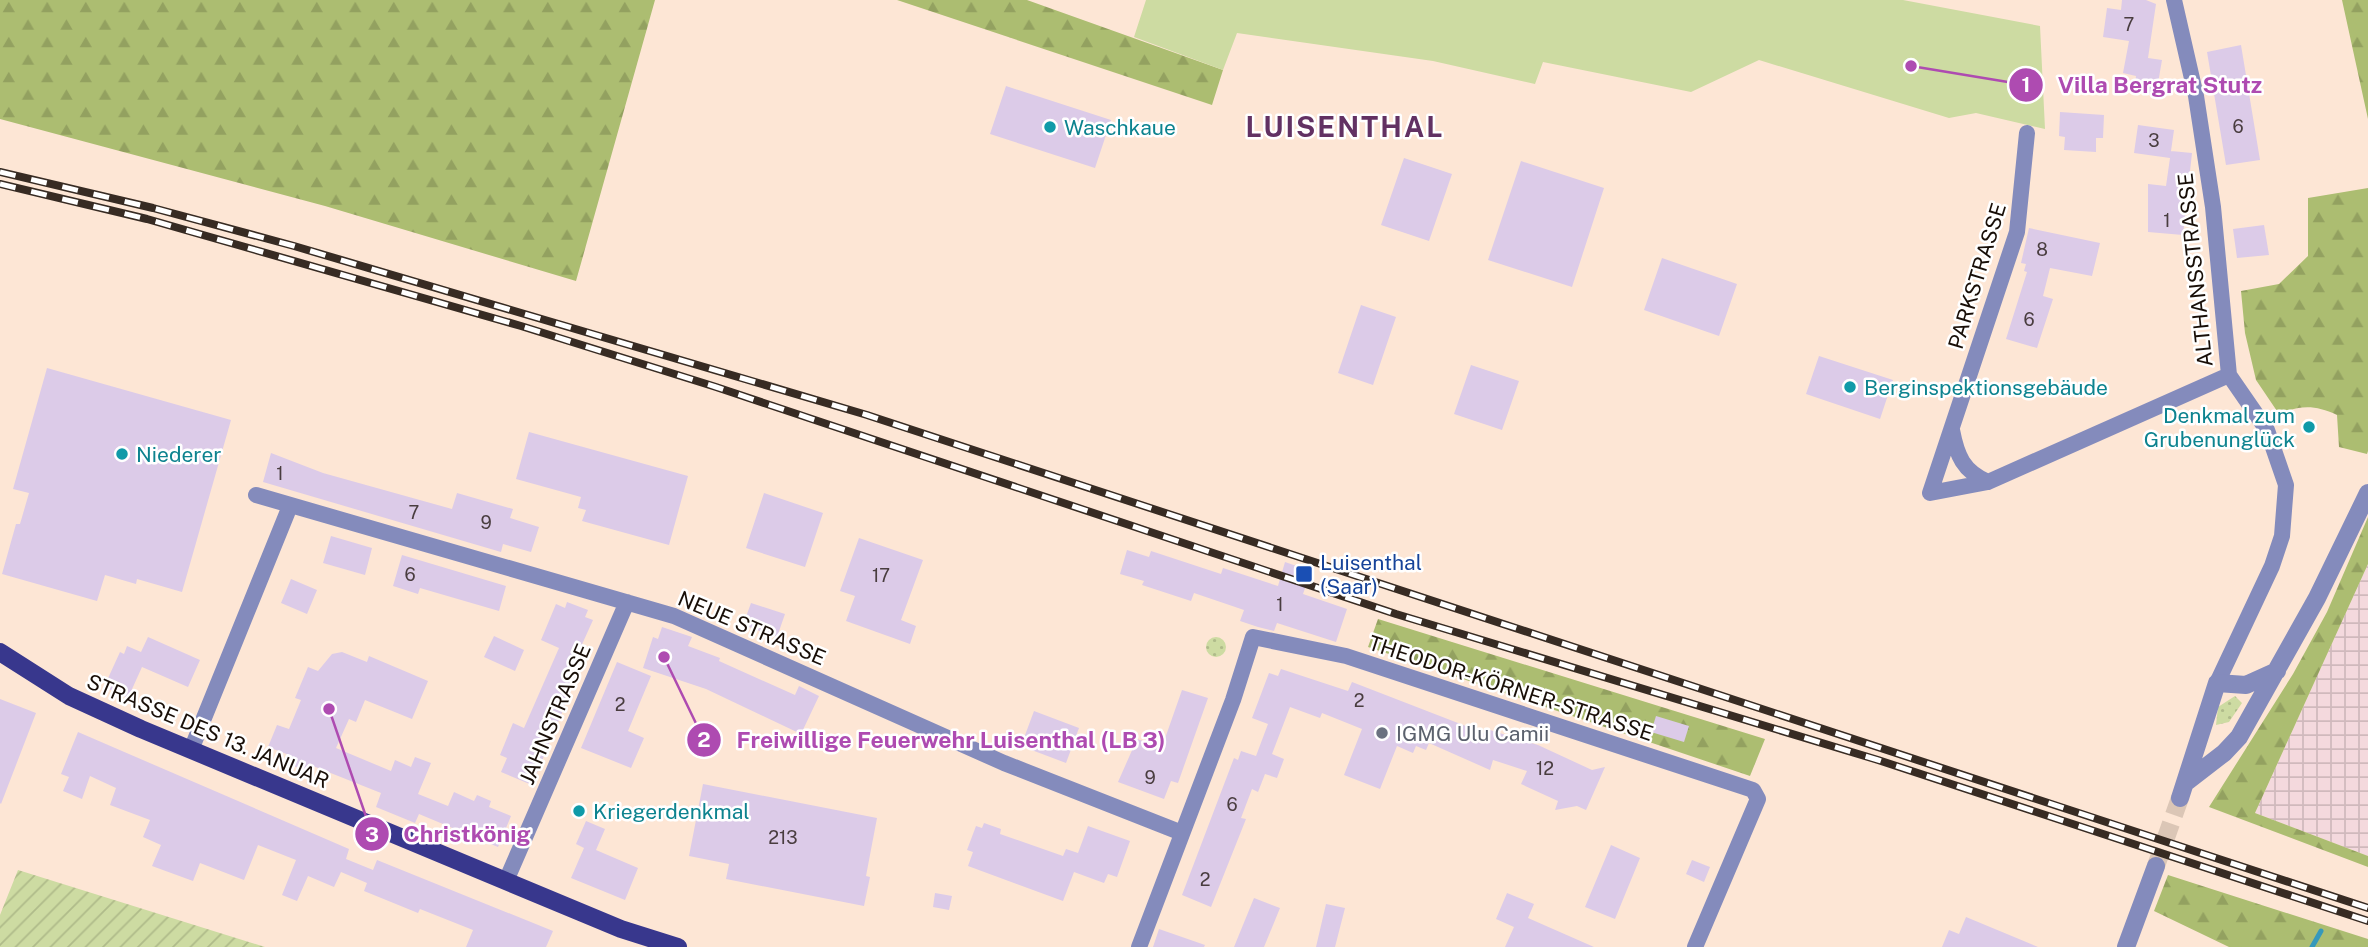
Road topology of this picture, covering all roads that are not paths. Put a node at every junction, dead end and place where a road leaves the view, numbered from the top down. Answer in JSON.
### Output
{"nodes":[{"id":1,"x":2174,"y":0,"type":"edge"},
{"id":2,"x":2027,"y":133,"type":"dead end"},
{"id":3,"x":2229,"y":375,"type":"junction"},
{"id":4,"x":1952,"y":427,"type":"junction"},
{"id":5,"x":1988,"y":482,"type":"junction"},
{"id":6,"x":2368,"y":492,"type":"edge"},
{"id":7,"x":256,"y":495,"type":"dead end"},
{"id":8,"x":290,"y":506,"type":"junction"},
{"id":9,"x":627,"y":602,"type":"junction"},
{"id":10,"x":0,"y":652,"type":"edge"},
{"id":11,"x":2277,"y":671,"type":"junction"},
{"id":12,"x":2217,"y":683,"type":"junction"},
{"id":13,"x":191,"y":750,"type":"junction"},
{"id":14,"x":1182,"y":832,"type":"junction"},
{"id":15,"x":2156,"y":866,"type":"tunnel mouth"},
{"id":16,"x":506,"y":881,"type":"junction"},
{"id":17,"x":678,"y":947,"type":"edge"},
{"id":18,"x":1139,"y":947,"type":"edge"},
{"id":19,"x":1695,"y":947,"type":"edge"},
{"id":20,"x":2126,"y":947,"type":"edge"}],
"edges":[{"from":1,"to":3,"type":"street","name":"ALTHANSSTRASSE"},
{"from":2,"to":4,"type":"street","name":"PARKSTRASSE"},
{"from":3,"to":5,"type":"street","name":"PARKSTRASSE"},
{"from":3,"to":12,"type":"street","name":"ALTHANSSTRASSE"},
{"from":4,"to":5,"type":"street"},
{"from":4,"to":5,"type":"street","name":"PARKSTRASSE"},
{"from":6,"to":11,"type":"street"},
{"from":7,"to":8,"type":"street","name":"NEUE STRASSE"},
{"from":8,"to":9,"type":"street","name":"NEUE STRASSE"},
{"from":8,"to":13,"type":"street"},
{"from":9,"to":14,"type":"street","name":"NEUE STRASSE"},
{"from":9,"to":16,"type":"street","name":"JAHNSTRASSE"},
{"from":10,"to":13,"type":"main road","name":"STRASSE DES 13. JANUAR"},
{"from":11,"to":12,"type":"street"},
{"from":11,"to":12,"type":"street","name":"ALTHANSSTRASSE"},
{"from":13,"to":16,"type":"main road","name":"STRASSE DES 13. JANUAR"},
{"from":14,"to":18,"type":"street"},
{"from":14,"to":19,"type":"street","name":"THEODOR-KÖRNER-STRASSE"},
{"from":15,"to":20,"type":"street"},
{"from":16,"to":17,"type":"main road","name":"STRASSE DES 13. JANUAR"}]}
